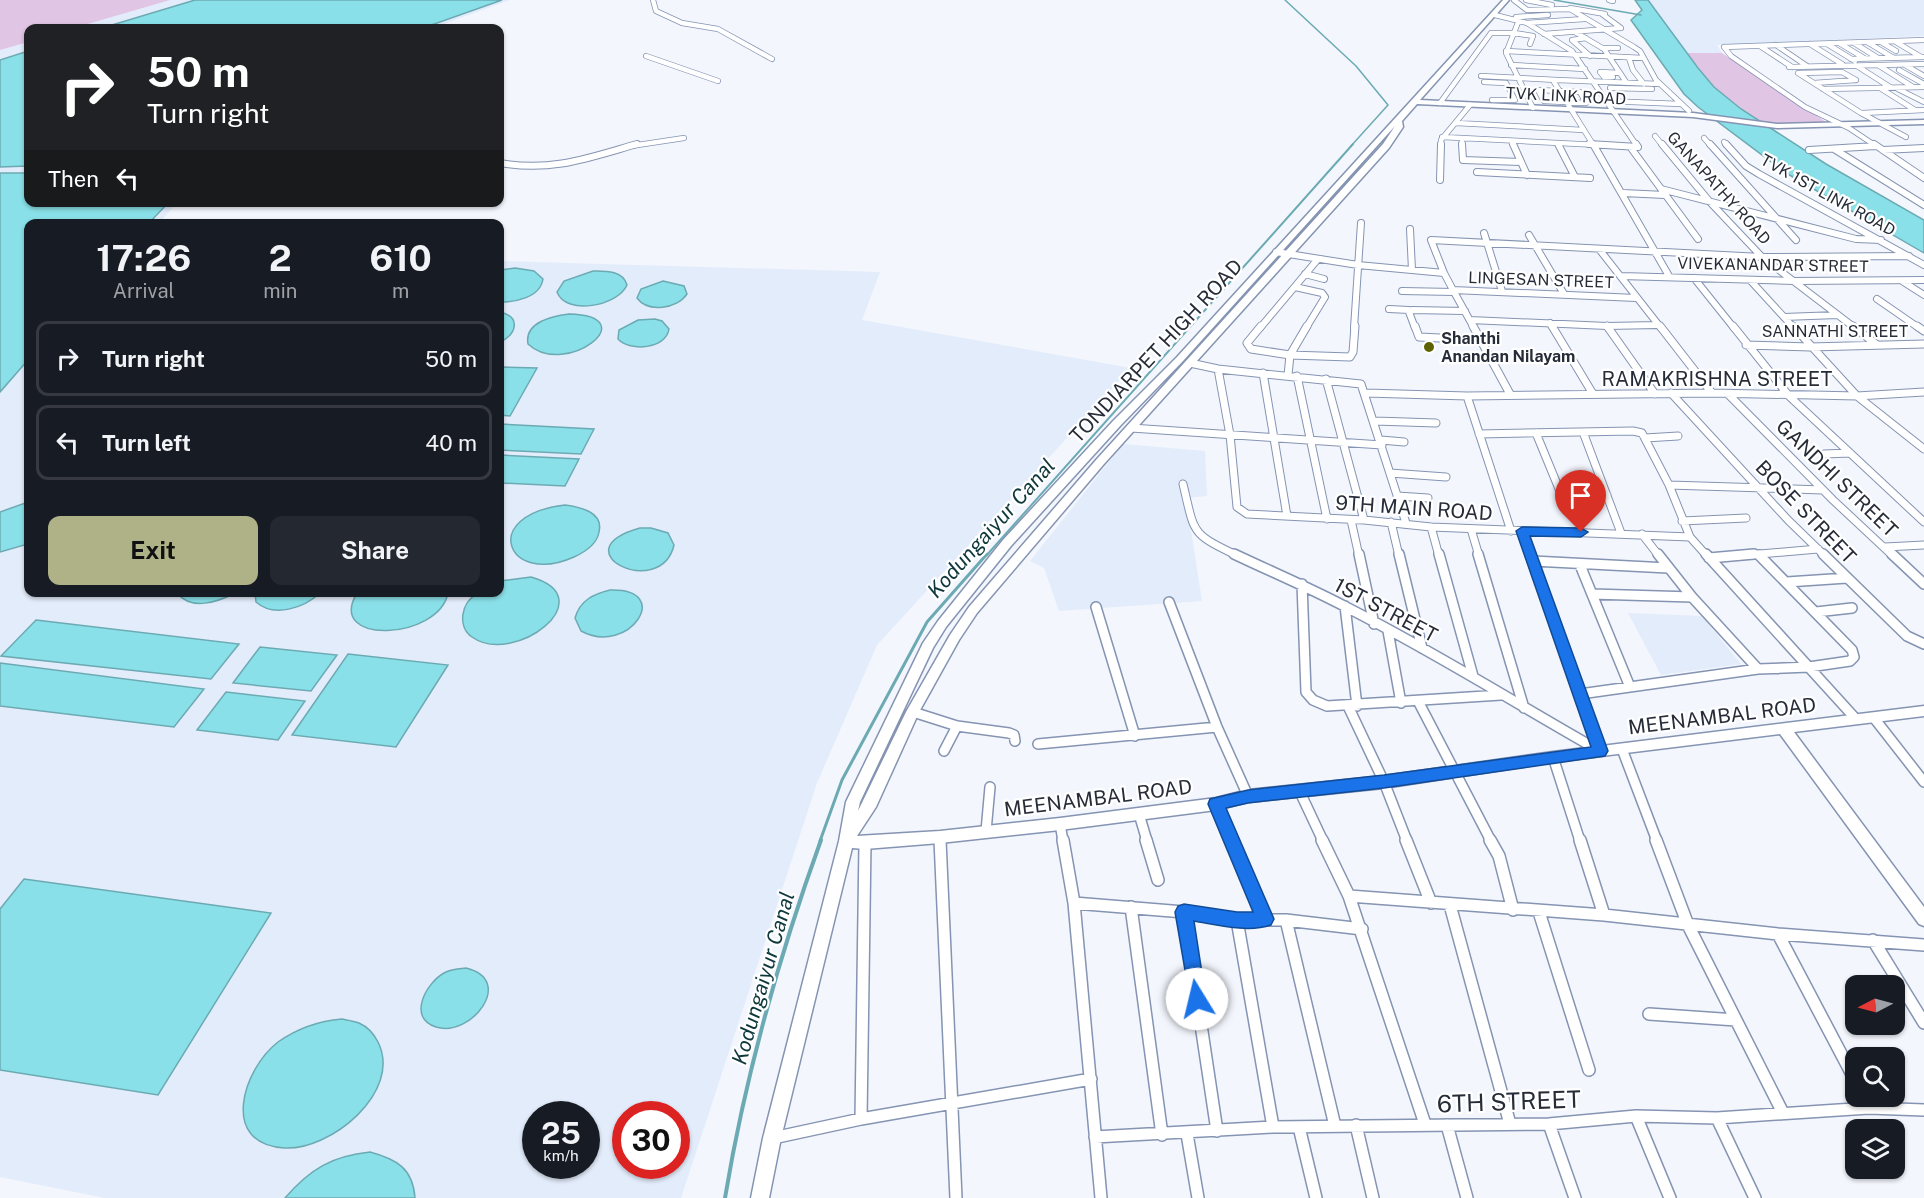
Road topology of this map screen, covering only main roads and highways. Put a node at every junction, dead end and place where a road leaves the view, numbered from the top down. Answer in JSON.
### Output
{"nodes":[{"id":1,"x":1506,"y":0,"type":"edge"},
{"id":2,"x":1513,"y":0,"type":"edge"},
{"id":3,"x":1495,"y":15,"type":"junction"},
{"id":4,"x":1415,"y":102,"type":"junction"},
{"id":5,"x":1717,"y":120,"type":"junction"},
{"id":6,"x":1924,"y":124,"type":"edge"},
{"id":7,"x":1886,"y":125,"type":"junction"},
{"id":8,"x":1282,"y":254,"type":"junction"},
{"id":9,"x":1924,"y":711,"type":"edge"},
{"id":10,"x":1783,"y":728,"type":"junction"},
{"id":11,"x":846,"y":842,"type":"junction"},
{"id":12,"x":1924,"y":919,"type":"edge"},
{"id":13,"x":760,"y":1198,"type":"edge"}],
"edges":[{"from":1,"to":3,"type":"main road"},
{"from":2,"to":3,"type":"main road"},
{"from":3,"to":4,"type":"main road","name":"TONDIARPET HIGH ROAD"},
{"from":4,"to":5,"type":"main road","name":"TVK LINK ROAD"},
{"from":4,"to":8,"type":"main road","name":"TONDIARPET HIGH ROAD"},
{"from":5,"to":7,"type":"main road"},
{"from":5,"to":7,"type":"main road"},
{"from":6,"to":7,"type":"main road"},
{"from":8,"to":11,"type":"main road","name":"TONDIARPET HIGH ROAD"},
{"from":8,"to":11,"type":"main road","name":"TONDIARPET HIGH ROAD"},
{"from":9,"to":10,"type":"main road","name":"MEENAMBAL ROAD"},
{"from":10,"to":11,"type":"main road","name":"MEENAMBAL ROAD"},
{"from":10,"to":12,"type":"main road"},
{"from":11,"to":13,"type":"main road","name":"TONDIARPET HIGH ROAD"}]}
